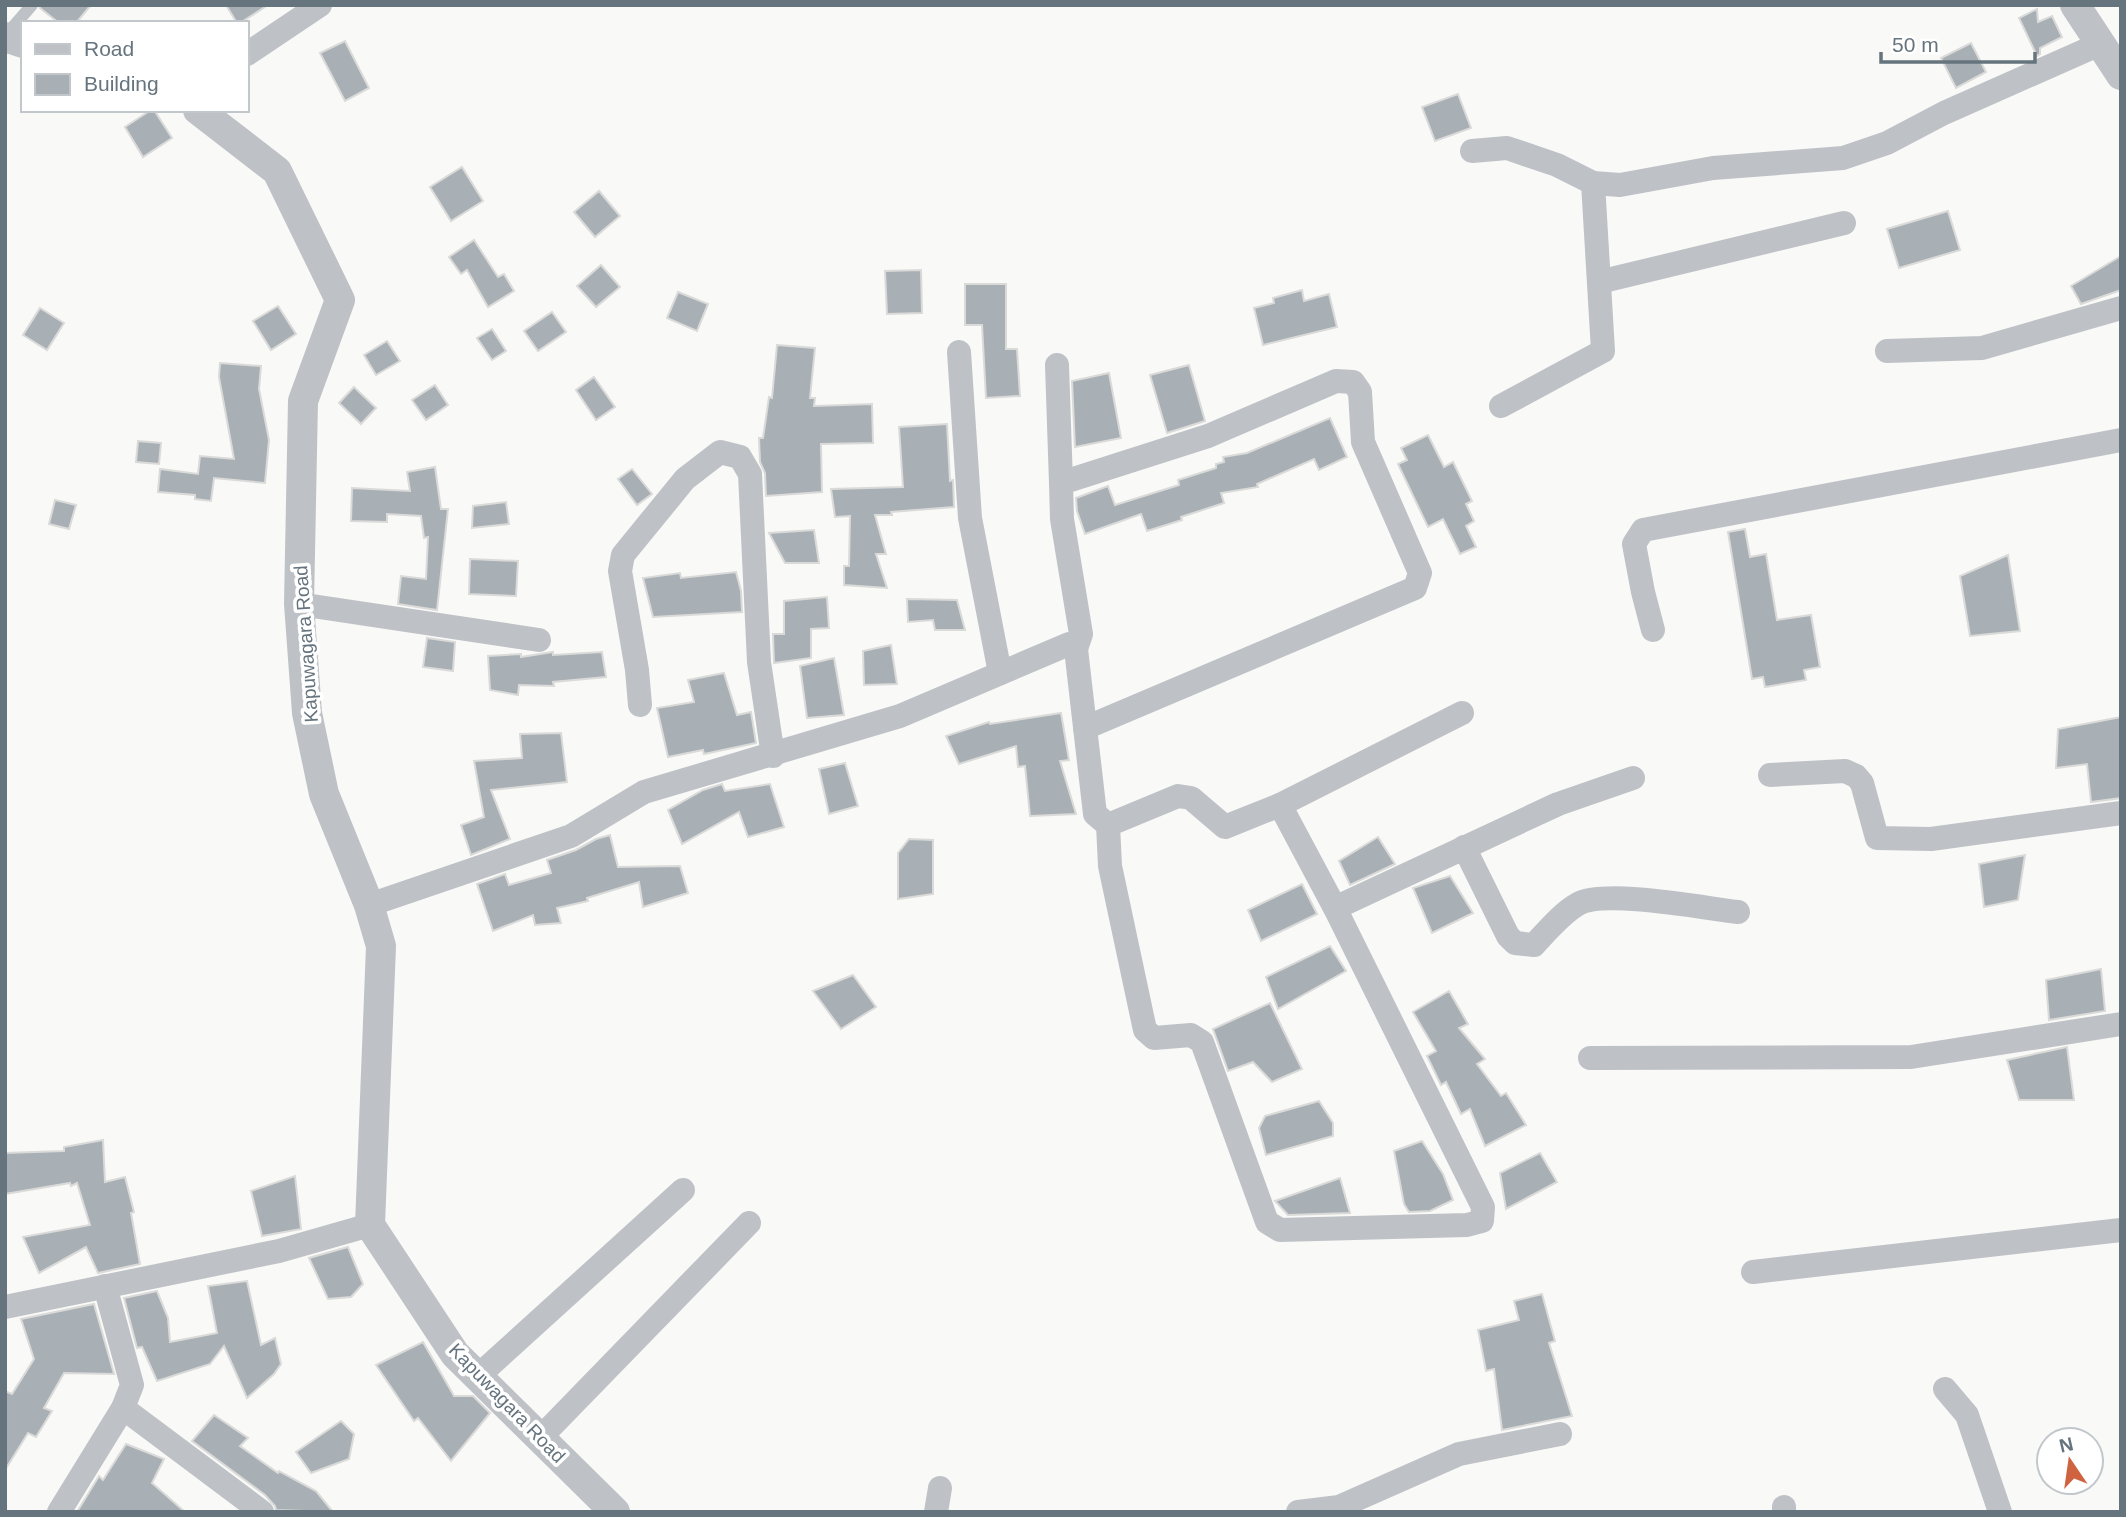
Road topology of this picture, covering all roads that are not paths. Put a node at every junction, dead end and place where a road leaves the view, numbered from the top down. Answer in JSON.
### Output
{"nodes":[{"id":1,"x":32,"y":5,"type":"edge"},
{"id":2,"x":320,"y":5,"type":"edge"},
{"id":3,"x":2075,"y":5,"type":"edge"},
{"id":4,"x":5,"y":37,"type":"edge"},
{"id":5,"x":2100,"y":44,"type":"junction"},
{"id":6,"x":248,"y":53,"type":"edge"},
{"id":7,"x":2121,"y":75,"type":"edge"},
{"id":8,"x":201,"y":112,"type":"edge"},
{"id":9,"x":1472,"y":150,"type":"dead end"},
{"id":10,"x":1593,"y":183,"type":"junction"},
{"id":11,"x":1844,"y":223,"type":"dead end"},
{"id":12,"x":1599,"y":282,"type":"junction"},
{"id":13,"x":2121,"y":308,"type":"edge"},
{"id":14,"x":1887,"y":351,"type":"dead end"},
{"id":15,"x":959,"y":352,"type":"dead end"},
{"id":16,"x":1057,"y":365,"type":"dead end"},
{"id":17,"x":1501,"y":406,"type":"dead end"},
{"id":18,"x":2121,"y":440,"type":"edge"},
{"id":19,"x":1061,"y":483,"type":"junction"},
{"id":20,"x":299,"y":604,"type":"junction"},
{"id":21,"x":1653,"y":630,"type":"dead end"},
{"id":22,"x":539,"y":640,"type":"dead end"},
{"id":23,"x":1076,"y":649,"type":"junction"},
{"id":24,"x":1000,"y":673,"type":"junction"},
{"id":25,"x":640,"y":705,"type":"dead end"},
{"id":26,"x":1462,"y":713,"type":"dead end"},
{"id":27,"x":1085,"y":728,"type":"junction"},
{"id":28,"x":773,"y":756,"type":"junction"},
{"id":29,"x":1770,"y":775,"type":"dead end"},
{"id":30,"x":1633,"y":778,"type":"dead end"},
{"id":31,"x":1280,"y":805,"type":"junction"},
{"id":32,"x":2121,"y":813,"type":"edge"},
{"id":33,"x":1108,"y":825,"type":"junction"},
{"id":34,"x":1464,"y":847,"type":"junction"},
{"id":35,"x":369,"y":905,"type":"junction"},
{"id":36,"x":1335,"y":908,"type":"junction"},
{"id":37,"x":1738,"y":912,"type":"dead end"},
{"id":38,"x":2121,"y":1024,"type":"edge"},
{"id":39,"x":1590,"y":1058,"type":"dead end"},
{"id":40,"x":683,"y":1190,"type":"dead end"},
{"id":41,"x":749,"y":1223,"type":"dead end"},
{"id":42,"x":370,"y":1225,"type":"junction"},
{"id":43,"x":2121,"y":1230,"type":"edge"},
{"id":44,"x":1753,"y":1272,"type":"dead end"},
{"id":45,"x":105,"y":1286,"type":"junction"},
{"id":46,"x":5,"y":1307,"type":"edge"},
{"id":47,"x":478,"y":1376,"type":"junction"},
{"id":48,"x":1945,"y":1389,"type":"dead end"},
{"id":49,"x":123,"y":1408,"type":"junction"},
{"id":50,"x":1560,"y":1434,"type":"dead end"},
{"id":51,"x":540,"y":1438,"type":"junction"},
{"id":52,"x":59,"y":1512,"type":"edge"},
{"id":53,"x":262,"y":1512,"type":"edge"},
{"id":54,"x":615,"y":1512,"type":"edge"},
{"id":55,"x":1298,"y":1512,"type":"edge"},
{"id":56,"x":2000,"y":1512,"type":"edge"}],
"edges":[{"from":1,"to":4,"type":"lane"},
{"from":2,"to":6,"type":"street"},
{"from":3,"to":5,"type":"street"},
{"from":5,"to":7,"type":"street"},
{"from":5,"to":10,"type":"street"},
{"from":8,"to":20,"type":"street","name":"Kapuwagara Road"},
{"from":9,"to":10,"type":"street"},
{"from":10,"to":12,"type":"street"},
{"from":11,"to":12,"type":"street"},
{"from":12,"to":17,"type":"street"},
{"from":13,"to":14,"type":"street"},
{"from":15,"to":24,"type":"street"},
{"from":16,"to":19,"type":"street"},
{"from":18,"to":21,"type":"street"},
{"from":19,"to":23,"type":"street"},
{"from":19,"to":27,"type":"street"},
{"from":20,"to":22,"type":"street"},
{"from":20,"to":35,"type":"street","name":"Kapuwagara Road"},
{"from":23,"to":24,"type":"street"},
{"from":23,"to":27,"type":"street"},
{"from":24,"to":28,"type":"street"},
{"from":25,"to":28,"type":"street"},
{"from":26,"to":31,"type":"street"},
{"from":27,"to":33,"type":"street"},
{"from":28,"to":35,"type":"street"},
{"from":29,"to":32,"type":"street"},
{"from":30,"to":34,"type":"street"},
{"from":31,"to":33,"type":"street"},
{"from":31,"to":36,"type":"street"},
{"from":33,"to":36,"type":"street"},
{"from":34,"to":36,"type":"street"},
{"from":34,"to":37,"type":"street"},
{"from":35,"to":42,"type":"street","name":"Kapuwagara Road"},
{"from":38,"to":39,"type":"street"},
{"from":40,"to":47,"type":"street"},
{"from":41,"to":51,"type":"street"},
{"from":42,"to":45,"type":"street"},
{"from":42,"to":47,"type":"street","name":"Kapuwagara Road"},
{"from":43,"to":44,"type":"street"},
{"from":45,"to":46,"type":"street"},
{"from":45,"to":49,"type":"street"},
{"from":47,"to":51,"type":"street","name":"Kapuwagara Road"},
{"from":48,"to":56,"type":"street"},
{"from":49,"to":52,"type":"street"},
{"from":49,"to":53,"type":"street"},
{"from":50,"to":55,"type":"street"},
{"from":51,"to":54,"type":"street","name":"Kapuwagara Road"}]}
